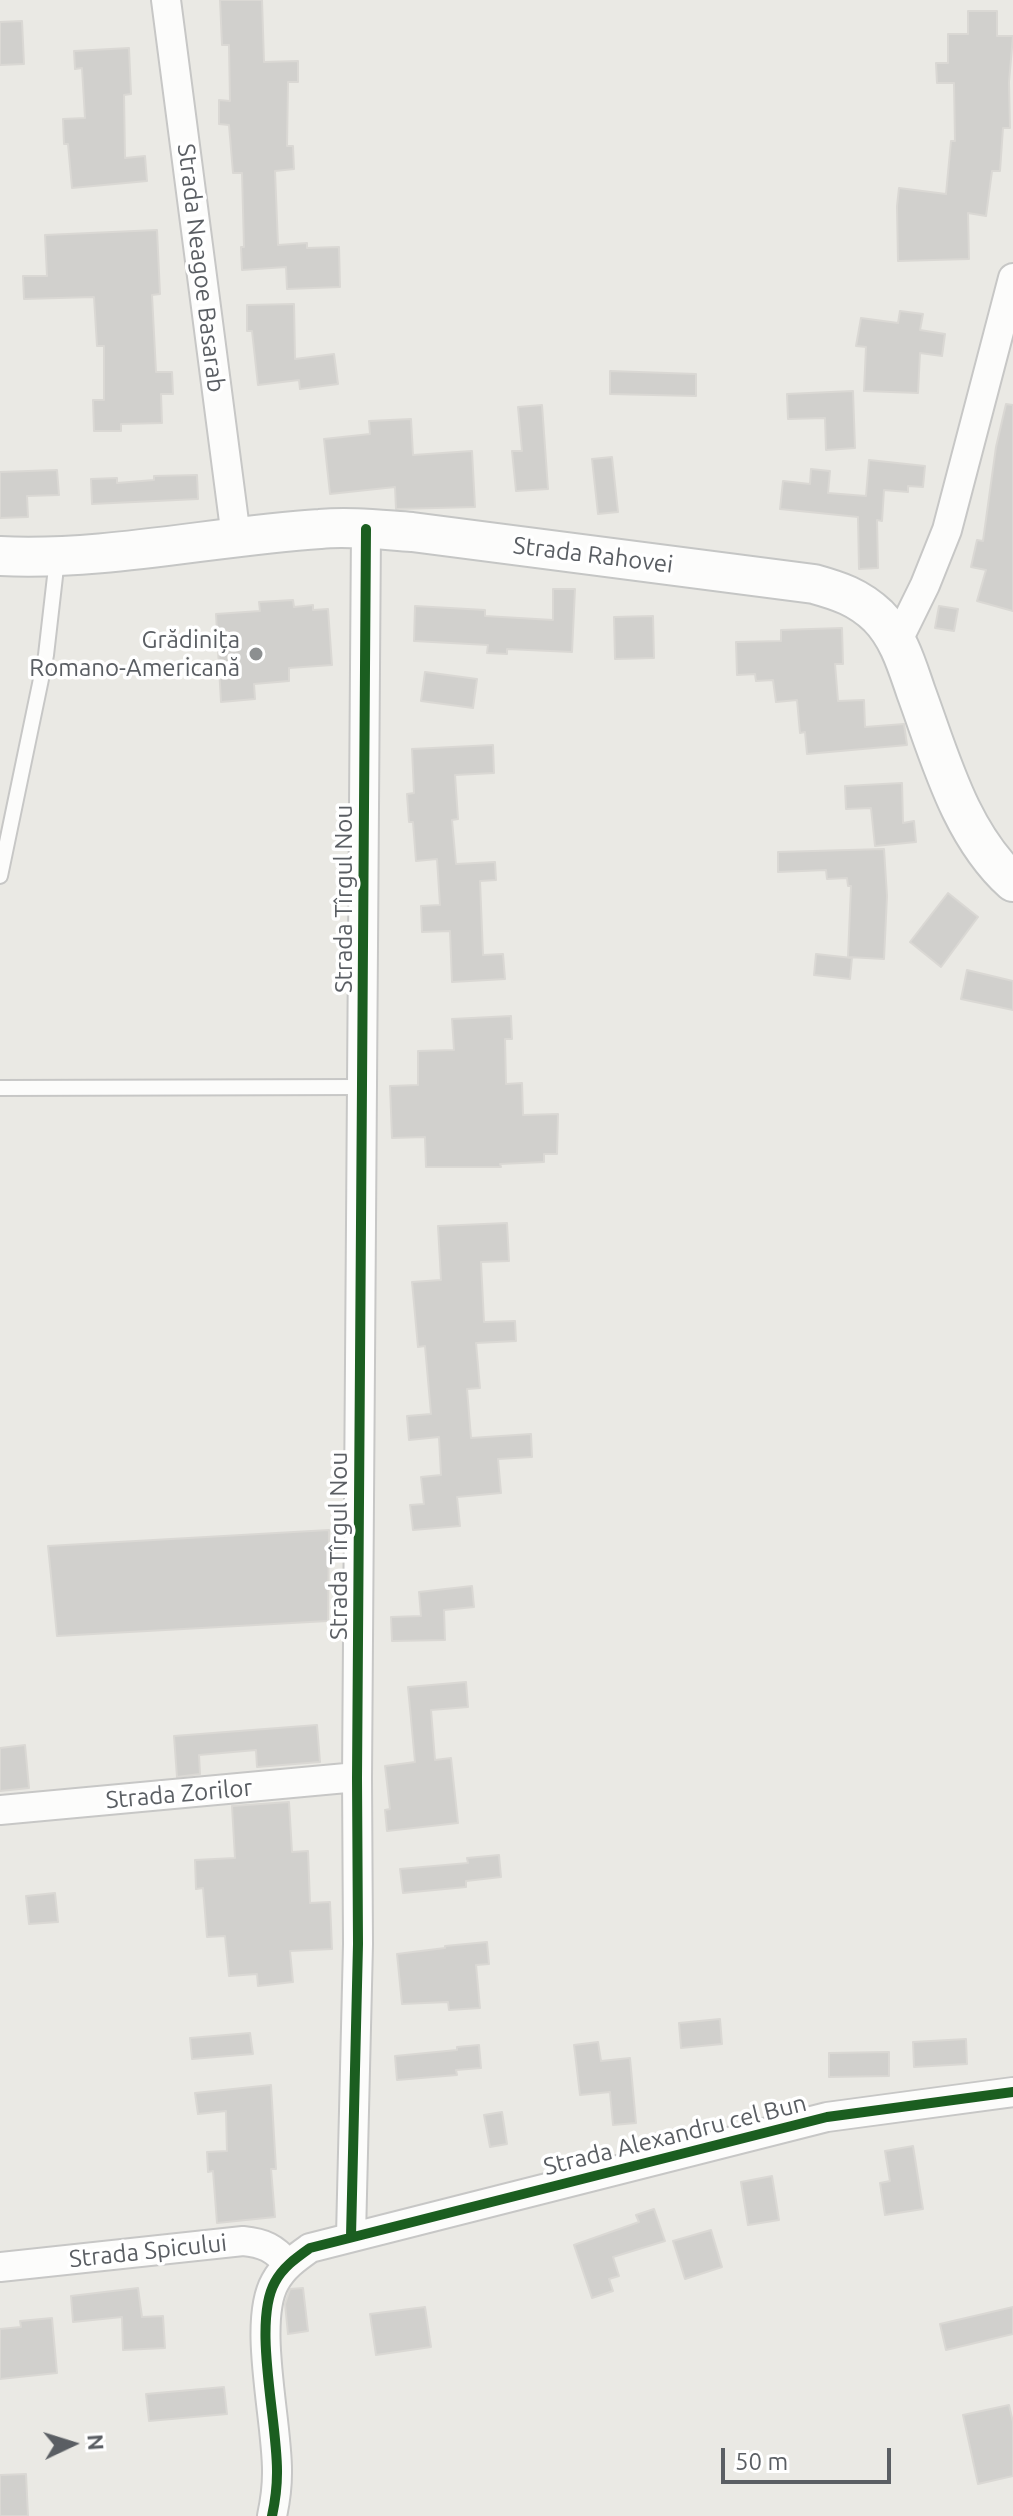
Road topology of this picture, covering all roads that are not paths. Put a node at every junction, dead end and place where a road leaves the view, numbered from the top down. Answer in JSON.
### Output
{"nodes":[{"id":1,"x":166,"y":0,"type":"edge"},
{"id":2,"x":1013,"y":278,"type":"edge"},
{"id":3,"x":366,"y":529,"type":"junction"},
{"id":4,"x":236,"y":537,"type":"junction"},
{"id":5,"x":57,"y":555,"type":"junction"},
{"id":6,"x":0,"y":556,"type":"edge"},
{"id":7,"x":897,"y":642,"type":"junction"},
{"id":8,"x":0,"y":876,"type":"edge"},
{"id":9,"x":1013,"y":882,"type":"edge"},
{"id":10,"x":362,"y":1087,"type":"junction"},
{"id":11,"x":0,"y":1088,"type":"edge"},
{"id":12,"x":357,"y":1777,"type":"junction"},
{"id":13,"x":0,"y":1810,"type":"edge"},
{"id":14,"x":1013,"y":2092,"type":"edge"},
{"id":15,"x":351,"y":2236,"type":"junction"},
{"id":16,"x":288,"y":2264,"type":"junction"},
{"id":17,"x":0,"y":2267,"type":"edge"},
{"id":18,"x":272,"y":2516,"type":"edge"}],
"edges":[{"from":1,"to":4,"type":"street","name":"Strada Neagoe Basarab"},
{"from":2,"to":7,"type":"street"},
{"from":3,"to":4,"type":"main road","name":"Strada Rahovei"},
{"from":3,"to":7,"type":"main road","name":"Strada Rahovei"},
{"from":3,"to":10,"type":"street","name":"Strada Tîrgul Nou"},
{"from":4,"to":5,"type":"main road","name":"Strada Rahovei"},
{"from":5,"to":6,"type":"main road","name":"Strada Rahovei"},
{"from":5,"to":8,"type":"lane"},
{"from":7,"to":9,"type":"main road","name":"Strada Rahovei"},
{"from":10,"to":11,"type":"lane"},
{"from":10,"to":12,"type":"street","name":"Strada Tîrgul Nou"},
{"from":12,"to":13,"type":"street","name":"Strada Zorilor"},
{"from":12,"to":15,"type":"street","name":"Strada Tîrgul Nou"},
{"from":14,"to":15,"type":"street","name":"Strada Alexandru cel Bun"},
{"from":15,"to":16,"type":"street"},
{"from":16,"to":17,"type":"street","name":"Strada Spicului"},
{"from":16,"to":18,"type":"street"}]}
